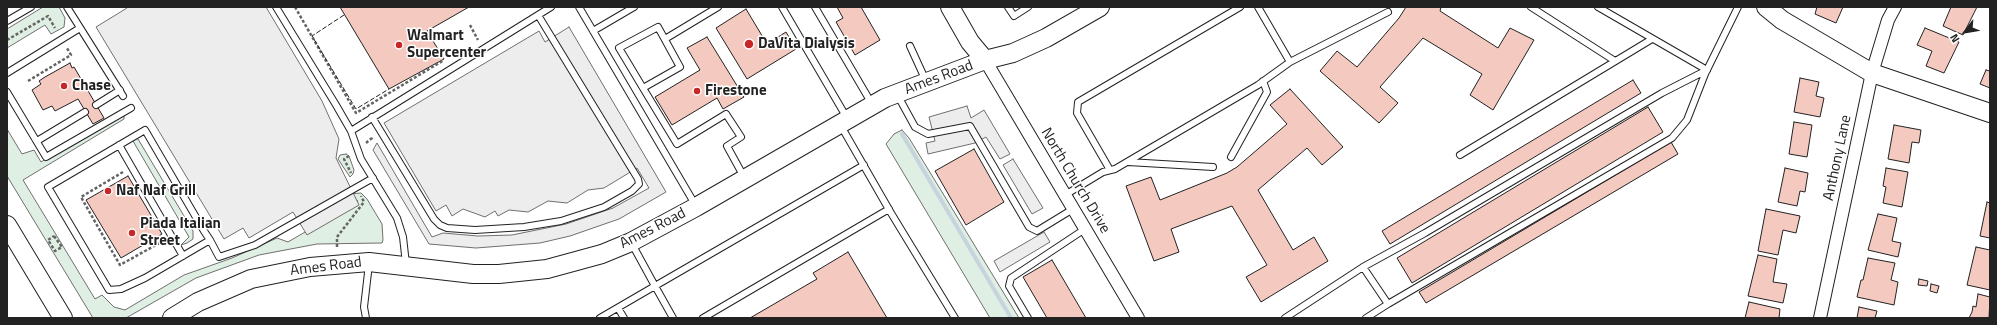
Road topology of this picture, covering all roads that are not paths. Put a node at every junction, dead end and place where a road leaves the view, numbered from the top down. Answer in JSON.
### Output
{"nodes":[{"id":1,"x":31,"y":7,"type":"edge"},
{"id":2,"x":67,"y":7,"type":"edge"},
{"id":3,"x":276,"y":7,"type":"edge"},
{"id":4,"x":551,"y":7,"type":"edge"},
{"id":5,"x":579,"y":7,"type":"edge"},
{"id":6,"x":634,"y":7,"type":"edge"},
{"id":7,"x":718,"y":7,"type":"edge"},
{"id":8,"x":782,"y":7,"type":"edge"},
{"id":9,"x":815,"y":7,"type":"edge"},
{"id":10,"x":950,"y":7,"type":"edge"},
{"id":11,"x":1008,"y":7,"type":"edge"},
{"id":12,"x":1028,"y":7,"type":"edge"},
{"id":13,"x":1240,"y":7,"type":"edge"},
{"id":14,"x":1258,"y":7,"type":"edge"},
{"id":15,"x":1531,"y":7,"type":"edge"},
{"id":16,"x":1598,"y":7,"type":"edge"},
{"id":17,"x":1738,"y":7,"type":"edge"},
{"id":18,"x":1766,"y":7,"type":"edge"},
{"id":19,"x":1895,"y":7,"type":"edge"},
{"id":20,"x":1095,"y":8,"type":"edge"},
{"id":21,"x":1388,"y":12,"type":"dead end"},
{"id":22,"x":538,"y":15,"type":"junction"},
{"id":23,"x":7,"y":21,"type":"edge"},
{"id":24,"x":80,"y":28,"type":"junction"},
{"id":25,"x":593,"y":31,"type":"junction"},
{"id":26,"x":665,"y":39,"type":"junction"},
{"id":27,"x":1652,"y":39,"type":"junction"},
{"id":28,"x":910,"y":46,"type":"dead end"},
{"id":29,"x":985,"y":60,"type":"junction"},
{"id":30,"x":1615,"y":61,"type":"junction"},
{"id":31,"x":1290,"y":62,"type":"junction"},
{"id":32,"x":1707,"y":70,"type":"junction"},
{"id":33,"x":7,"y":73,"type":"edge"},
{"id":34,"x":1872,"y":73,"type":"junction"},
{"id":35,"x":1263,"y":81,"type":"junction"},
{"id":36,"x":927,"y":82,"type":"junction"},
{"id":37,"x":643,"y":88,"type":"junction"},
{"id":38,"x":7,"y":92,"type":"edge"},
{"id":39,"x":897,"y":94,"type":"junction"},
{"id":40,"x":96,"y":105,"type":"dead end"},
{"id":41,"x":873,"y":106,"type":"junction"},
{"id":42,"x":130,"y":108,"type":"dead end"},
{"id":43,"x":85,"y":112,"type":"dead end"},
{"id":44,"x":1990,"y":113,"type":"edge"},
{"id":45,"x":372,"y":117,"type":"junction"},
{"id":46,"x":844,"y":122,"type":"junction"},
{"id":47,"x":351,"y":131,"type":"junction"},
{"id":48,"x":37,"y":142,"type":"junction"},
{"id":49,"x":119,"y":146,"type":"junction"},
{"id":50,"x":1460,"y":155,"type":"dead end"},
{"id":51,"x":1230,"y":157,"type":"dead end"},
{"id":52,"x":1128,"y":162,"type":"junction"},
{"id":53,"x":864,"y":165,"type":"junction"},
{"id":54,"x":1213,"y":167,"type":"dead end"},
{"id":55,"x":1110,"y":170,"type":"junction"},
{"id":56,"x":373,"y":178,"type":"junction"},
{"id":57,"x":745,"y":178,"type":"junction"},
{"id":58,"x":1065,"y":195,"type":"junction"},
{"id":59,"x":696,"y":207,"type":"junction"},
{"id":60,"x":889,"y":209,"type":"junction"},
{"id":61,"x":1073,"y":209,"type":"junction"},
{"id":62,"x":7,"y":225,"type":"edge"},
{"id":63,"x":1086,"y":230,"type":"junction"},
{"id":64,"x":210,"y":240,"type":"junction"},
{"id":65,"x":632,"y":242,"type":"junction"},
{"id":66,"x":183,"y":256,"type":"junction"},
{"id":67,"x":369,"y":262,"type":"junction"},
{"id":68,"x":406,"y":267,"type":"junction"},
{"id":69,"x":1363,"y":267,"type":"junction"},
{"id":70,"x":655,"y":286,"type":"junction"},
{"id":71,"x":1388,"y":304,"type":"junction"},
{"id":72,"x":618,"y":308,"type":"junction"},
{"id":73,"x":63,"y":318,"type":"edge"},
{"id":74,"x":172,"y":318,"type":"edge"},
{"id":75,"x":366,"y":318,"type":"edge"},
{"id":76,"x":600,"y":318,"type":"edge"},
{"id":77,"x":624,"y":318,"type":"edge"},
{"id":78,"x":673,"y":318,"type":"edge"},
{"id":79,"x":703,"y":318,"type":"edge"},
{"id":80,"x":955,"y":318,"type":"edge"},
{"id":81,"x":1028,"y":318,"type":"edge"},
{"id":82,"x":1138,"y":318,"type":"edge"},
{"id":83,"x":1285,"y":318,"type":"edge"},
{"id":84,"x":1366,"y":318,"type":"edge"},
{"id":85,"x":1820,"y":318,"type":"edge"}],
"edges":[{"from":1,"to":23,"type":"lane"},
{"from":2,"to":24,"type":"lane"},
{"from":3,"to":47,"type":"lane"},
{"from":4,"to":22,"type":"lane"},
{"from":5,"to":25,"type":"lane"},
{"from":6,"to":25,"type":"lane"},
{"from":7,"to":26,"type":"lane"},
{"from":8,"to":46,"type":"lane"},
{"from":9,"to":41,"type":"lane"},
{"from":10,"to":29,"type":"street"},
{"from":11,"to":12,"type":"lane"},
{"from":13,"to":55,"type":"lane"},
{"from":14,"to":31,"type":"lane"},
{"from":15,"to":30,"type":"lane"},
{"from":16,"to":27,"type":"lane"},
{"from":17,"to":32,"type":"lane"},
{"from":18,"to":34,"type":"street"},
{"from":19,"to":34,"type":"street","name":"Anthony Lane"},
{"from":20,"to":29,"type":"street","name":"Ames Road"},
{"from":21,"to":31,"type":"lane"},
{"from":22,"to":45,"type":"lane"},
{"from":22,"to":45,"type":"lane"},
{"from":24,"to":33,"type":"lane"},
{"from":24,"to":40,"type":"lane"},
{"from":25,"to":59,"type":"lane"},
{"from":26,"to":37,"type":"lane"},
{"from":26,"to":37,"type":"lane"},
{"from":27,"to":30,"type":"lane"},
{"from":27,"to":32,"type":"lane"},
{"from":28,"to":36,"type":"lane"},
{"from":29,"to":36,"type":"street","name":"Ames Road"},
{"from":29,"to":58,"type":"street","name":"North Church Drive"},
{"from":30,"to":50,"type":"lane"},
{"from":31,"to":35,"type":"lane"},
{"from":32,"to":69,"type":"lane"},
{"from":32,"to":71,"type":"lane"},
{"from":34,"to":44,"type":"street"},
{"from":34,"to":85,"type":"street","name":"Anthony Lane"},
{"from":35,"to":51,"type":"lane"},
{"from":35,"to":52,"type":"lane"},
{"from":36,"to":39,"type":"street","name":"Ames Road"},
{"from":37,"to":57,"type":"lane"},
{"from":38,"to":48,"type":"lane"},
{"from":39,"to":41,"type":"street","name":"Ames Road"},
{"from":39,"to":61,"type":"lane"},
{"from":41,"to":46,"type":"street","name":"Ames Road"},
{"from":42,"to":48,"type":"lane"},
{"from":43,"to":48,"type":"lane"},
{"from":45,"to":47,"type":"lane"},
{"from":46,"to":53,"type":"lane"},
{"from":46,"to":57,"type":"street","name":"Ames Road"},
{"from":47,"to":56,"type":"lane"},
{"from":49,"to":64,"type":"lane"},
{"from":49,"to":66,"type":"lane"},
{"from":49,"to":66,"type":"lane"},
{"from":52,"to":54,"type":"lane"},
{"from":52,"to":55,"type":"lane"},
{"from":53,"to":60,"type":"lane"},
{"from":53,"to":70,"type":"lane"},
{"from":55,"to":58,"type":"lane"},
{"from":56,"to":64,"type":"lane"},
{"from":56,"to":68,"type":"lane"},
{"from":57,"to":59,"type":"street","name":"Ames Road"},
{"from":58,"to":61,"type":"street","name":"North Church Drive"},
{"from":59,"to":65,"type":"street","name":"Ames Road"},
{"from":60,"to":79,"type":"lane"},
{"from":60,"to":80,"type":"lane"},
{"from":61,"to":63,"type":"street","name":"North Church Drive"},
{"from":62,"to":73,"type":"street"},
{"from":63,"to":81,"type":"lane"},
{"from":63,"to":82,"type":"street","name":"North Church Drive"},
{"from":64,"to":66,"type":"lane"},
{"from":65,"to":68,"type":"street","name":"Ames Road"},
{"from":65,"to":70,"type":"lane"},
{"from":67,"to":68,"type":"street","name":"Ames Road"},
{"from":67,"to":74,"type":"street","name":"Ames Road"},
{"from":67,"to":75,"type":"lane"},
{"from":69,"to":71,"type":"lane"},
{"from":69,"to":83,"type":"lane"},
{"from":70,"to":72,"type":"lane"},
{"from":70,"to":78,"type":"lane"},
{"from":71,"to":84,"type":"lane"},
{"from":72,"to":76,"type":"lane"},
{"from":72,"to":77,"type":"lane"}]}
